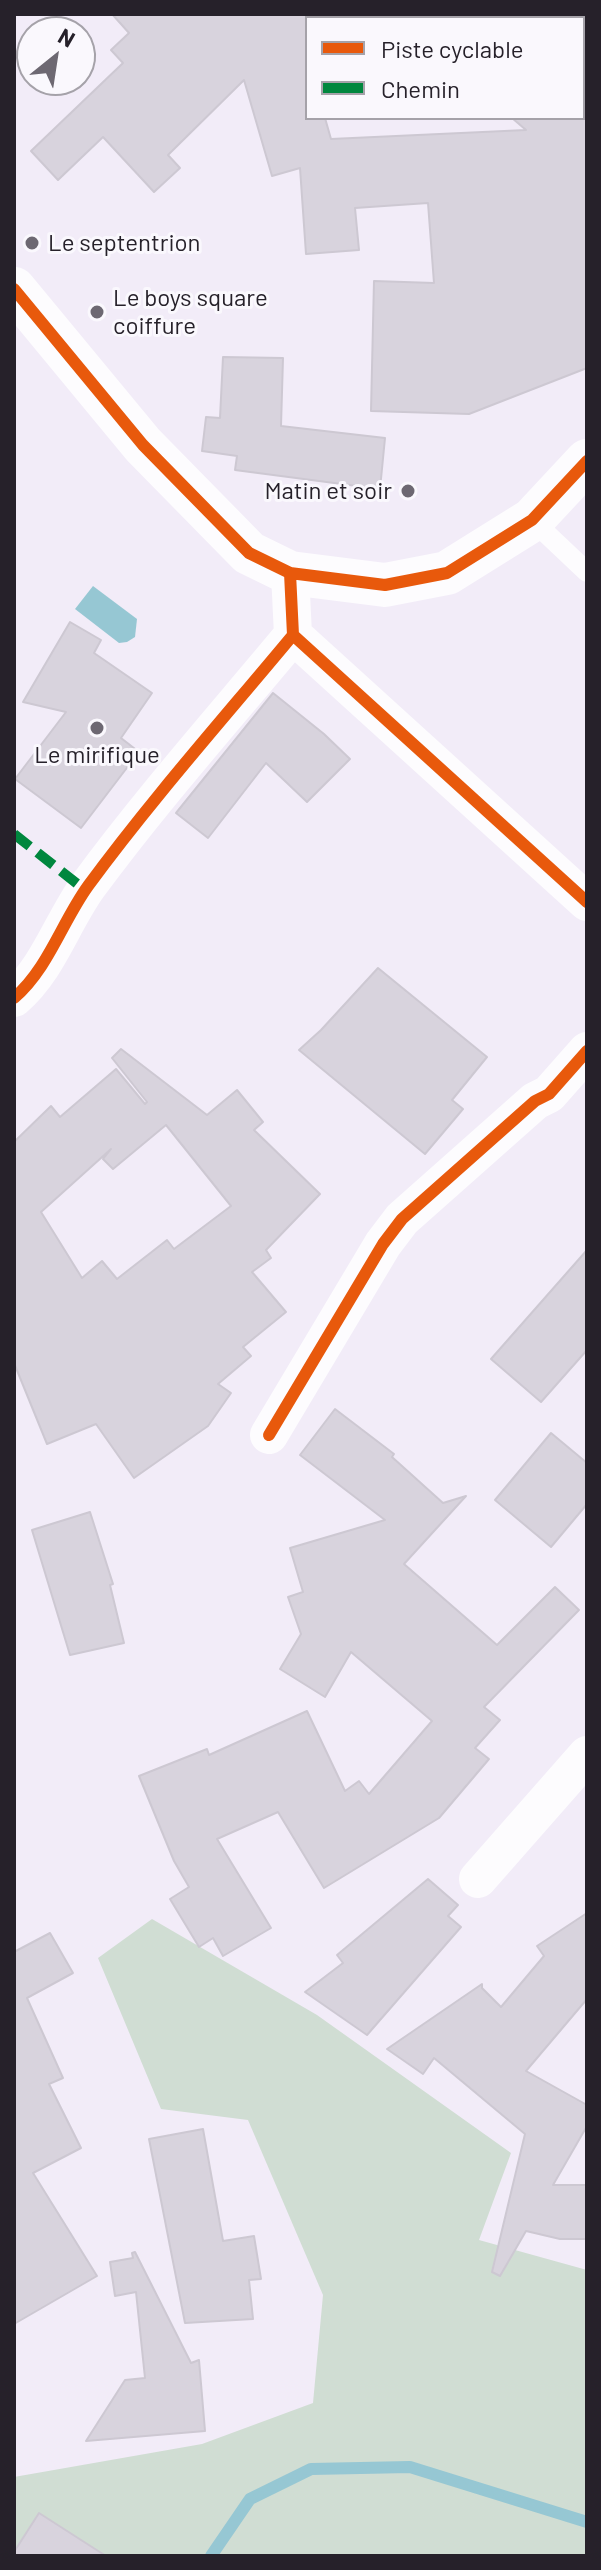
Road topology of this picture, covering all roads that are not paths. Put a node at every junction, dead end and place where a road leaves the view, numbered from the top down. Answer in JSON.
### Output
{"nodes":[{"id":1,"x":14,"y":289,"type":"edge"},
{"id":2,"x":587,"y":461,"type":"edge"},
{"id":3,"x":532,"y":520,"type":"junction"},
{"id":4,"x":587,"y":572,"type":"edge"},
{"id":5,"x":290,"y":573,"type":"junction"},
{"id":6,"x":293,"y":635,"type":"junction"},
{"id":7,"x":587,"y":902,"type":"edge"},
{"id":8,"x":14,"y":998,"type":"edge"},
{"id":9,"x":587,"y":1051,"type":"edge"},
{"id":10,"x":269,"y":1435,"type":"dead end"},
{"id":11,"x":587,"y":1755,"type":"edge"},
{"id":12,"x":478,"y":1879,"type":"dead end"}],
"edges":[{"from":1,"to":5,"type":"street"},
{"from":2,"to":3,"type":"street"},
{"from":3,"to":4,"type":"lane"},
{"from":3,"to":5,"type":"street"},
{"from":5,"to":6,"type":"street"},
{"from":6,"to":7,"type":"street"},
{"from":6,"to":8,"type":"street"},
{"from":9,"to":10,"type":"street"},
{"from":11,"to":12,"type":"street"}]}
